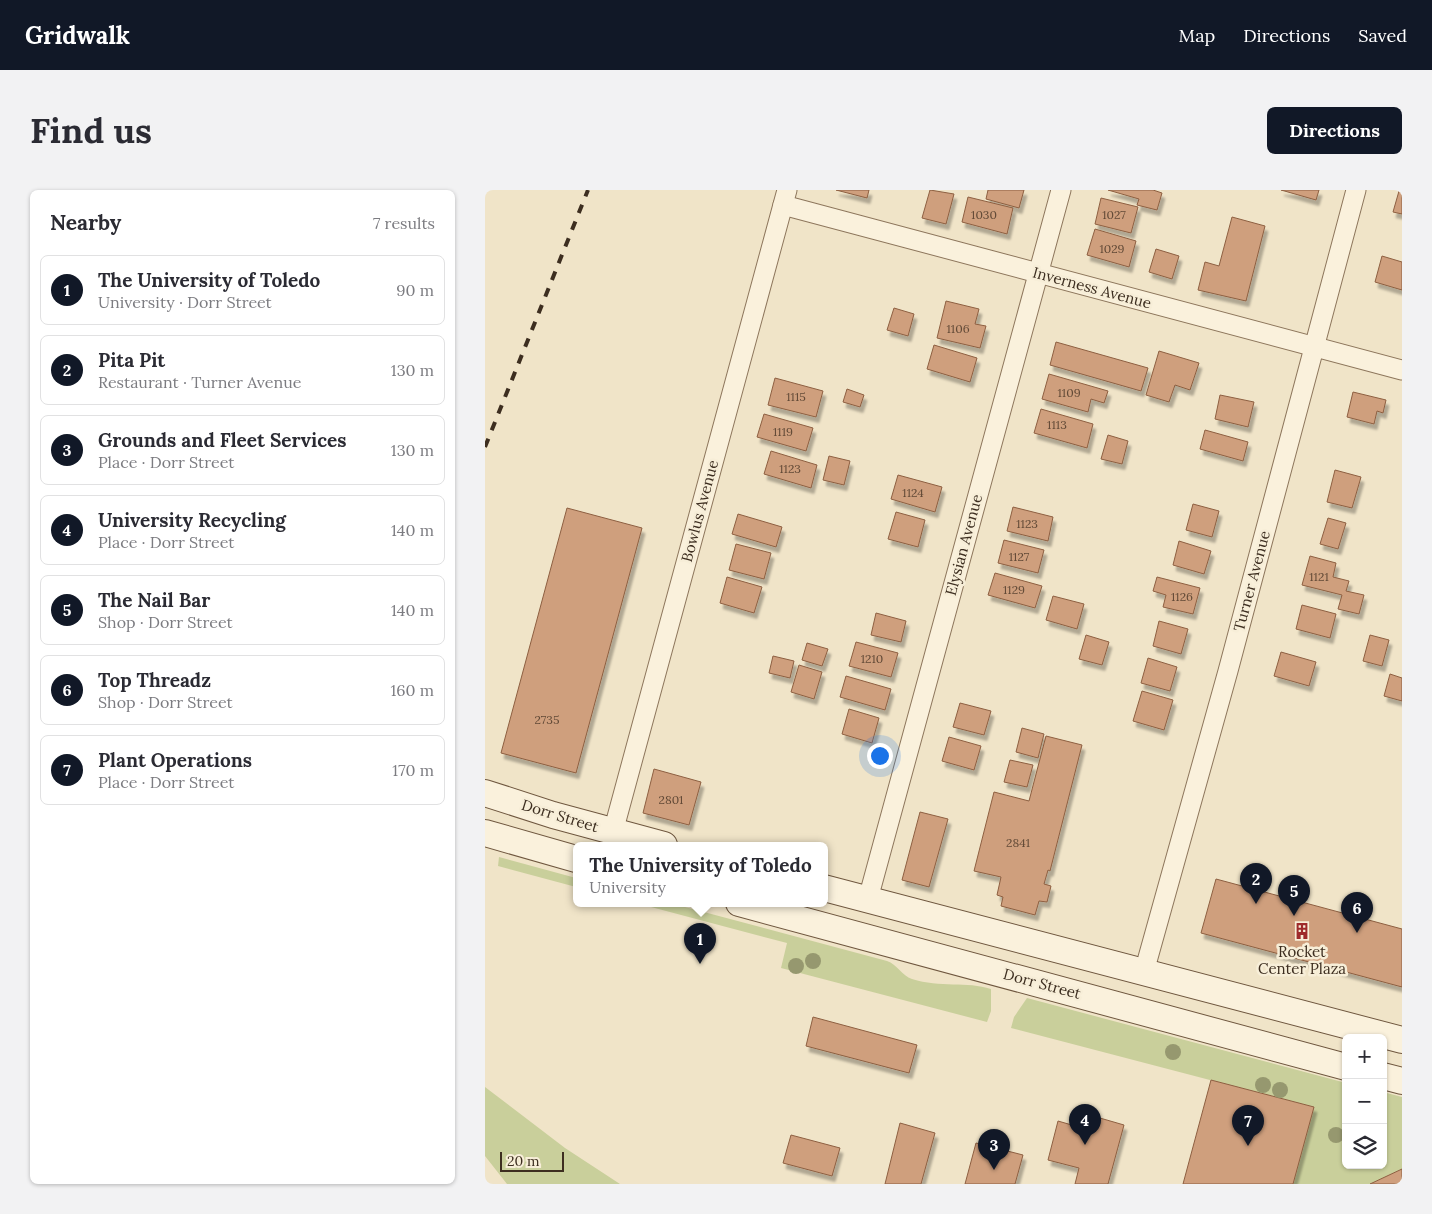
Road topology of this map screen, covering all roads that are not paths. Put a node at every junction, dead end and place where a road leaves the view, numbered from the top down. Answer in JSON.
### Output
{"nodes":[{"id":1,"x":1061,"y":190,"type":"edge"},
{"id":2,"x":1356,"y":190,"type":"edge"},
{"id":3,"x":785,"y":198,"type":"edge"},
{"id":4,"x":1038,"y":274,"type":"junction"},
{"id":5,"x":1313,"y":348,"type":"junction"},
{"id":6,"x":1402,"y":370,"type":"edge"},
{"id":7,"x":485,"y":793,"type":"edge"},
{"id":8,"x":613,"y":832,"type":"junction"},
{"id":9,"x":485,"y":833,"type":"edge"},
{"id":10,"x":652,"y":842,"type":"edge"},
{"id":11,"x":573,"y":858,"type":"edge"},
{"id":12,"x":828,"y":889,"type":"edge"},
{"id":13,"x":868,"y":899,"type":"junction"},
{"id":14,"x":754,"y":907,"type":"edge"},
{"id":15,"x":917,"y":950,"type":"junction"},
{"id":16,"x":1144,"y":972,"type":"junction"},
{"id":17,"x":1402,"y":1040,"type":"edge"},
{"id":18,"x":1342,"y":1066,"type":"edge"},
{"id":19,"x":1387,"y":1077,"type":"edge"},
{"id":20,"x":1402,"y":1081,"type":"edge"}],
"edges":[{"from":1,"to":4,"type":"street","name":"Elysian Avenue"},
{"from":2,"to":5,"type":"street","name":"Turner Avenue"},
{"from":3,"to":4,"type":"street","name":"Inverness Avenue"},
{"from":3,"to":8,"type":"street","name":"Bowlus Avenue"},
{"from":4,"to":5,"type":"street","name":"Inverness Avenue"},
{"from":4,"to":13,"type":"street","name":"Elysian Avenue"},
{"from":5,"to":6,"type":"street","name":"Inverness Avenue"},
{"from":5,"to":16,"type":"street","name":"Turner Avenue"},
{"from":7,"to":8,"type":"main road","name":"Dorr Street"},
{"from":8,"to":10,"type":"main road","name":"Dorr Street"},
{"from":9,"to":11,"type":"main road"},
{"from":12,"to":13,"type":"main road"},
{"from":13,"to":16,"type":"main road"},
{"from":14,"to":15,"type":"main road","name":"Dorr Street"},
{"from":15,"to":16,"type":"main road"},
{"from":15,"to":18,"type":"main road","name":"Dorr Street"},
{"from":16,"to":17,"type":"main road"},
{"from":19,"to":20,"type":"main road"}]}
